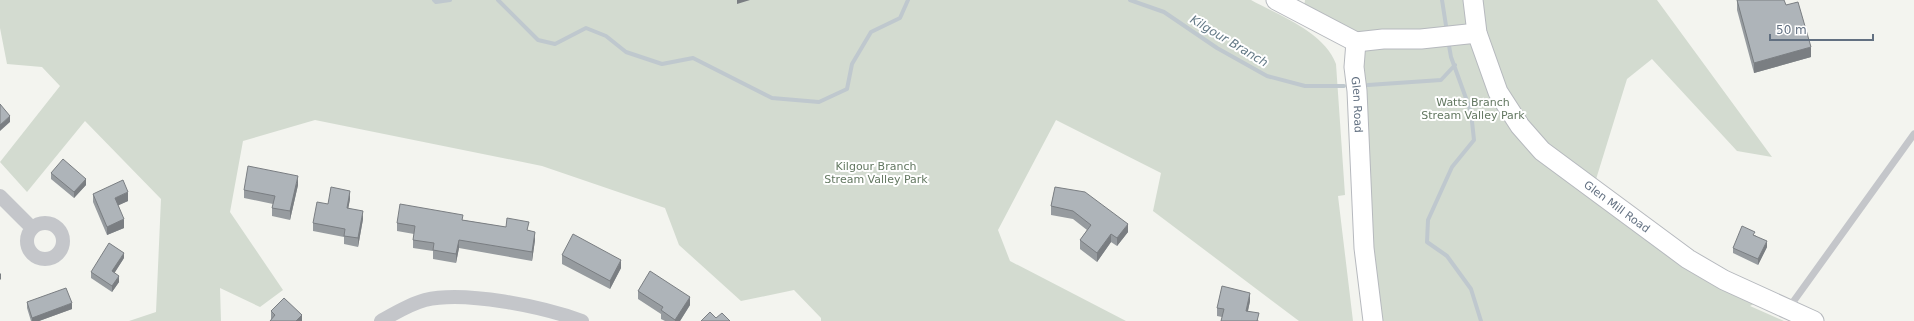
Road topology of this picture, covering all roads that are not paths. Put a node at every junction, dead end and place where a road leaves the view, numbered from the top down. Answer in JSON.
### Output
{"nodes":[{"id":1,"x":1276,"y":0,"type":"edge"},
{"id":2,"x":1473,"y":0,"type":"edge"},
{"id":3,"x":1468,"y":34,"type":"junction"},
{"id":4,"x":1356,"y":42,"type":"junction"},
{"id":5,"x":1914,"y":134,"type":"edge"},
{"id":6,"x":0,"y":196,"type":"edge"},
{"id":7,"x":32,"y":228,"type":"dead end"},
{"id":8,"x":1788,"y":309,"type":"junction"},
{"id":9,"x":381,"y":321,"type":"edge"},
{"id":10,"x":582,"y":321,"type":"edge"},
{"id":11,"x":1373,"y":321,"type":"edge"},
{"id":12,"x":1814,"y":321,"type":"edge"}],
"edges":[{"from":1,"to":4,"type":"main road"},
{"from":2,"to":3,"type":"main road"},
{"from":3,"to":4,"type":"main road"},
{"from":3,"to":8,"type":"main road","name":"Glen Mill Road"},
{"from":4,"to":11,"type":"main road","name":"Glen Road"},
{"from":5,"to":8,"type":"lane"},
{"from":6,"to":7,"type":"street"},
{"from":8,"to":12,"type":"main road","name":"Glen Mill Road"},
{"from":9,"to":10,"type":"street"}]}
